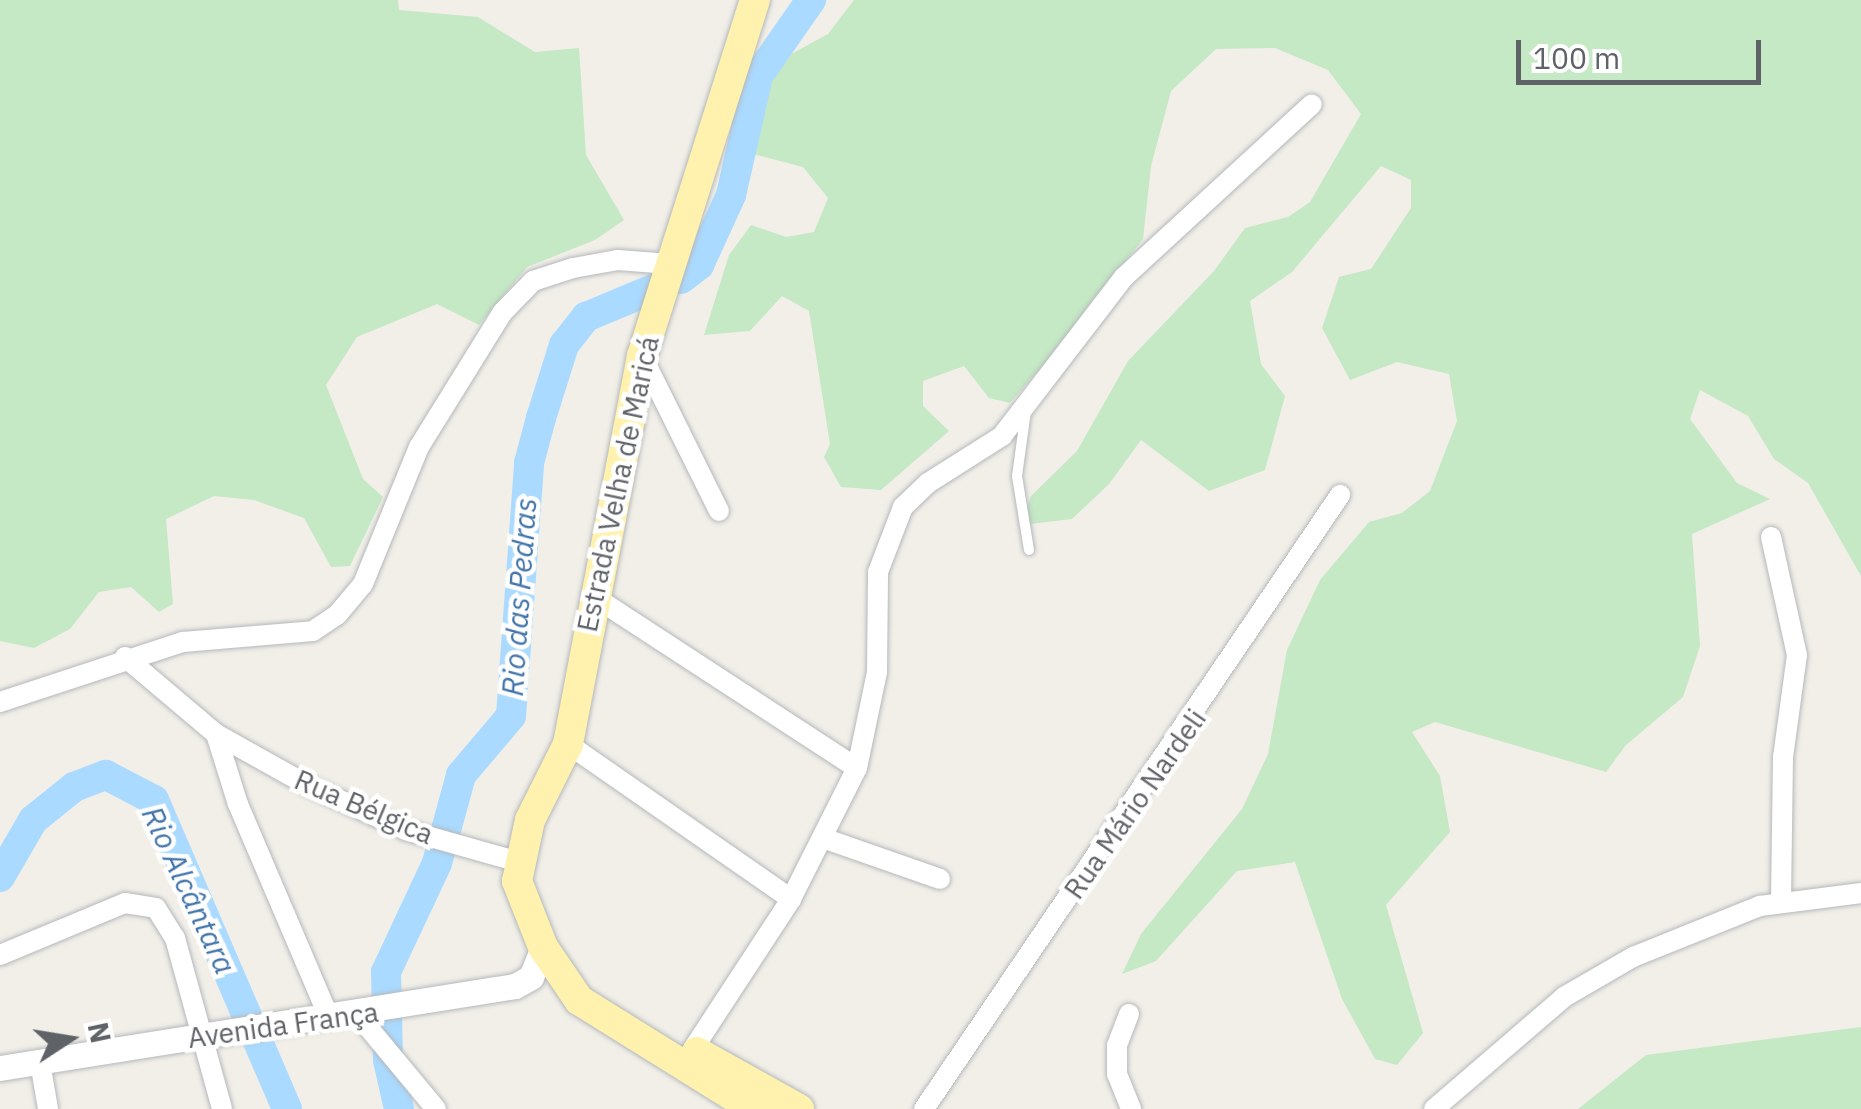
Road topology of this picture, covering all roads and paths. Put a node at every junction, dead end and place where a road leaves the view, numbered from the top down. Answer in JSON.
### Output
{"nodes":[{"id":1,"x":755,"y":0,"type":"edge"},
{"id":2,"x":1312,"y":104,"type":"dead end"},
{"id":3,"x":670,"y":264,"type":"junction"},
{"id":4,"x":642,"y":356,"type":"junction"},
{"id":5,"x":1027,"y":405,"type":"junction"},
{"id":6,"x":1340,"y":495,"type":"dead end"},
{"id":7,"x":719,"y":512,"type":"dead end"},
{"id":8,"x":1771,"y":537,"type":"dead end"},
{"id":9,"x":1029,"y":550,"type":"dead end"},
{"id":10,"x":593,"y":596,"type":"junction"},
{"id":11,"x":125,"y":657,"type":"junction"},
{"id":12,"x":0,"y":702,"type":"edge"},
{"id":13,"x":216,"y":734,"type":"junction"},
{"id":14,"x":568,"y":744,"type":"junction"},
{"id":15,"x":858,"y":768,"type":"junction"},
{"id":16,"x":823,"y":838,"type":"junction"},
{"id":17,"x":519,"y":862,"type":"junction"},
{"id":18,"x":940,"y":879,"type":"dead end"},
{"id":19,"x":1861,"y":893,"type":"edge"},
{"id":20,"x":791,"y":899,"type":"junction"},
{"id":21,"x":1782,"y":901,"type":"junction"},
{"id":22,"x":0,"y":955,"type":"edge"},
{"id":23,"x":549,"y":956,"type":"junction"},
{"id":24,"x":1129,"y":1014,"type":"dead end"},
{"id":25,"x":358,"y":1015,"type":"junction"},
{"id":26,"x":329,"y":1017,"type":"junction"},
{"id":27,"x":219,"y":1033,"type":"junction"},
{"id":28,"x":693,"y":1049,"type":"junction"},
{"id":29,"x":40,"y":1062,"type":"junction"},
{"id":30,"x":0,"y":1068,"type":"edge"},
{"id":31,"x":48,"y":1109,"type":"edge"},
{"id":32,"x":222,"y":1109,"type":"edge"},
{"id":33,"x":436,"y":1109,"type":"edge"},
{"id":34,"x":754,"y":1109,"type":"edge"},
{"id":35,"x":799,"y":1109,"type":"edge"},
{"id":36,"x":924,"y":1109,"type":"edge"},
{"id":37,"x":1131,"y":1109,"type":"edge"},
{"id":38,"x":1434,"y":1109,"type":"edge"}],
"edges":[{"from":1,"to":3,"type":"main road","name":"Estrada Velha de Maricá"},
{"from":2,"to":5,"type":"street"},
{"from":3,"to":4,"type":"main road","name":"Estrada Velha de Maricá"},
{"from":3,"to":11,"type":"street"},
{"from":4,"to":7,"type":"street"},
{"from":4,"to":10,"type":"main road","name":"Estrada Velha de Maricá"},
{"from":5,"to":9,"type":"lane"},
{"from":5,"to":15,"type":"street"},
{"from":6,"to":36,"type":"street","name":"Rua Mário Nardeli"},
{"from":8,"to":21,"type":"street"},
{"from":10,"to":14,"type":"main road","name":"Estrada Velha de Maricá"},
{"from":10,"to":15,"type":"street"},
{"from":11,"to":12,"type":"street"},
{"from":11,"to":13,"type":"street","name":"Rua Bélgica"},
{"from":13,"to":17,"type":"street","name":"Rua Bélgica"},
{"from":13,"to":26,"type":"street"},
{"from":14,"to":17,"type":"main road","name":"Estrada Velha de Maricá"},
{"from":14,"to":20,"type":"street"},
{"from":15,"to":16,"type":"street"},
{"from":16,"to":18,"type":"street"},
{"from":16,"to":20,"type":"street"},
{"from":17,"to":23,"type":"main road","name":"Estrada Velha de Maricá"},
{"from":19,"to":21,"type":"street"},
{"from":20,"to":28,"type":"street"},
{"from":21,"to":38,"type":"street"},
{"from":22,"to":27,"type":"street"},
{"from":23,"to":25,"type":"street","name":"Avenida França"},
{"from":23,"to":28,"type":"main road"},
{"from":23,"to":34,"type":"main road","name":"Estrada Velha de Maricá"},
{"from":24,"to":37,"type":"street"},
{"from":25,"to":26,"type":"street","name":"Avenida França"},
{"from":25,"to":33,"type":"street"},
{"from":26,"to":27,"type":"street","name":"Avenida França"},
{"from":27,"to":29,"type":"street","name":"Avenida França"},
{"from":27,"to":32,"type":"street"},
{"from":28,"to":35,"type":"main road"},
{"from":29,"to":30,"type":"street","name":"Avenida França"},
{"from":29,"to":31,"type":"street"}]}
